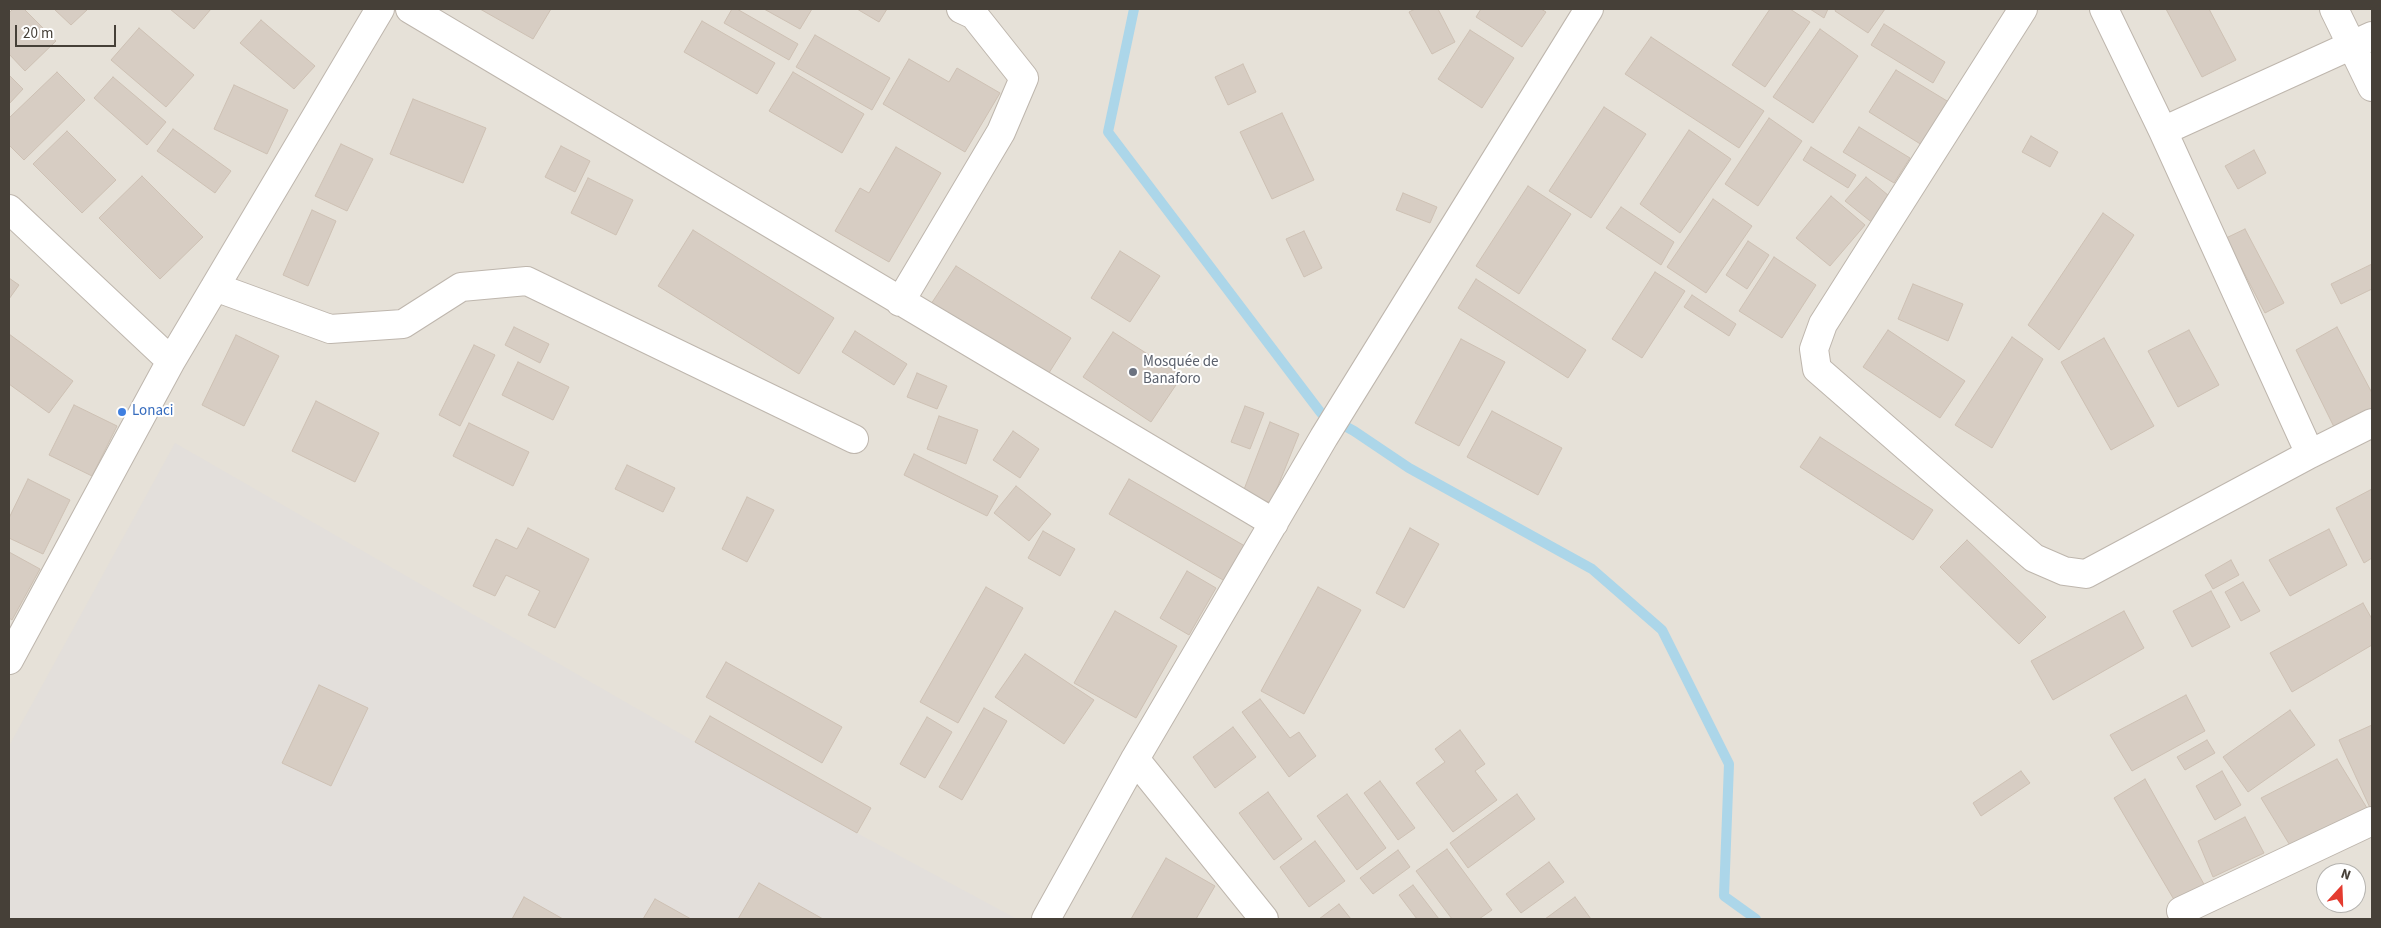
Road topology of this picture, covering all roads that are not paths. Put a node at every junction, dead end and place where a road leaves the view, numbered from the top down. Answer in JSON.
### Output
{"nodes":[{"id":1,"x":380,"y":9,"type":"edge"},
{"id":2,"x":410,"y":9,"type":"edge"},
{"id":3,"x":961,"y":9,"type":"edge"},
{"id":4,"x":1589,"y":9,"type":"edge"},
{"id":5,"x":2023,"y":9,"type":"edge"},
{"id":6,"x":2104,"y":9,"type":"edge"},
{"id":7,"x":2334,"y":9,"type":"edge"},
{"id":8,"x":2363,"y":41,"type":"edge"},
{"id":9,"x":2372,"y":87,"type":"edge"},
{"id":10,"x":2163,"y":131,"type":"junction"},
{"id":11,"x":9,"y":209,"type":"edge"},
{"id":12,"x":216,"y":287,"type":"junction"},
{"id":13,"x":900,"y":302,"type":"junction"},
{"id":14,"x":171,"y":360,"type":"junction"},
{"id":15,"x":2372,"y":423,"type":"edge"},
{"id":16,"x":854,"y":439,"type":"dead end"},
{"id":17,"x":2310,"y":454,"type":"junction"},
{"id":18,"x":1274,"y":523,"type":"junction"},
{"id":19,"x":9,"y":660,"type":"edge"},
{"id":20,"x":1135,"y":759,"type":"junction"},
{"id":21,"x":2372,"y":821,"type":"edge"},
{"id":22,"x":2181,"y":911,"type":"dead end"},
{"id":23,"x":1046,"y":919,"type":"edge"},
{"id":24,"x":1264,"y":919,"type":"edge"}],
"edges":[{"from":1,"to":12,"type":"street"},
{"from":2,"to":13,"type":"street"},
{"from":3,"to":13,"type":"street"},
{"from":4,"to":18,"type":"street"},
{"from":5,"to":17,"type":"street"},
{"from":6,"to":10,"type":"street"},
{"from":7,"to":8,"type":"street"},
{"from":8,"to":9,"type":"street"},
{"from":8,"to":10,"type":"street"},
{"from":10,"to":17,"type":"street"},
{"from":11,"to":14,"type":"street"},
{"from":12,"to":14,"type":"street"},
{"from":12,"to":16,"type":"street"},
{"from":13,"to":18,"type":"street"},
{"from":14,"to":19,"type":"street"},
{"from":15,"to":17,"type":"street"},
{"from":18,"to":20,"type":"street"},
{"from":20,"to":23,"type":"street"},
{"from":20,"to":24,"type":"street"},
{"from":21,"to":22,"type":"street"}]}
